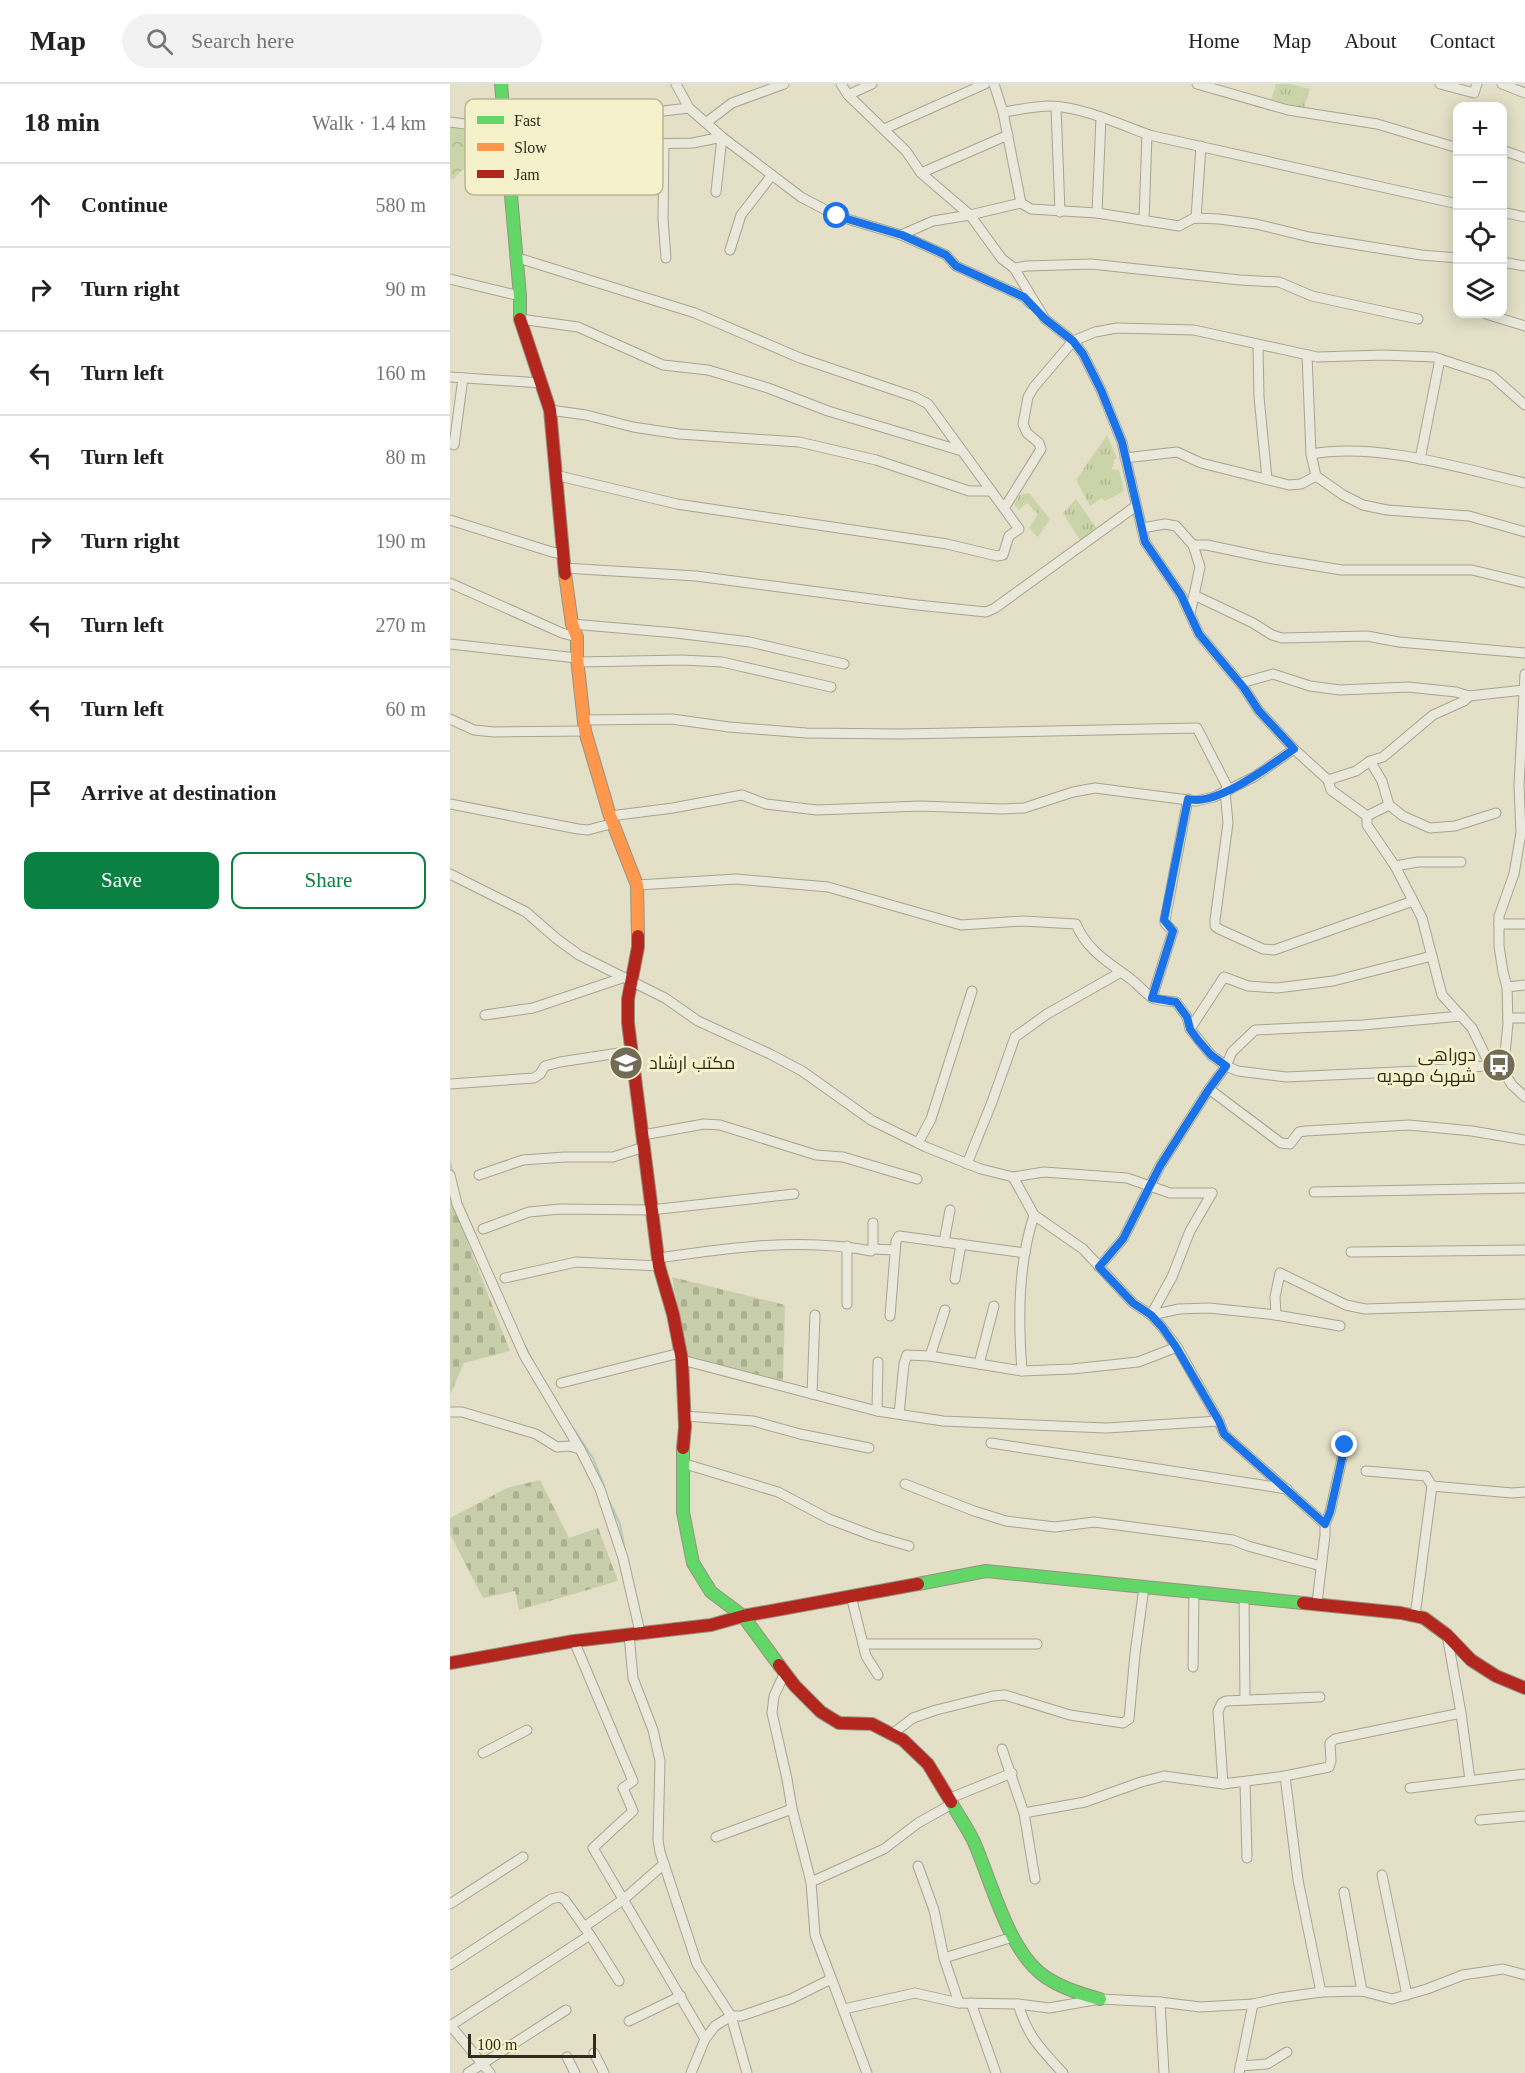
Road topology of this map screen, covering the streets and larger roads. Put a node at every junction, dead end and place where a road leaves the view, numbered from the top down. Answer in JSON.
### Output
{"nodes":[{"id":1,"x":501,"y":84,"type":"edge"},
{"id":2,"x":676,"y":84,"type":"edge"},
{"id":3,"x":784,"y":84,"type":"edge"},
{"id":4,"x":842,"y":84,"type":"edge"},
{"id":5,"x":872,"y":84,"type":"edge"},
{"id":6,"x":985,"y":84,"type":"edge"},
{"id":7,"x":994,"y":84,"type":"edge"},
{"id":8,"x":1197,"y":84,"type":"edge"},
{"id":9,"x":1440,"y":84,"type":"edge"},
{"id":10,"x":1477,"y":84,"type":"edge"},
{"id":11,"x":1502,"y":84,"type":"edge"},
{"id":12,"x":1525,"y":93,"type":"edge"},
{"id":13,"x":848,"y":95,"type":"junction"},
{"id":14,"x":503,"y":99,"type":"edge"},
{"id":15,"x":1056,"y":107,"type":"junction"},
{"id":16,"x":689,"y":108,"type":"junction"},
{"id":17,"x":663,"y":111,"type":"edge"},
{"id":18,"x":1003,"y":112,"type":"junction"},
{"id":19,"x":1101,"y":117,"type":"junction"},
{"id":20,"x":450,"y":122,"type":"edge"},
{"id":21,"x":706,"y":122,"type":"junction"},
{"id":22,"x":465,"y":124,"type":"edge"},
{"id":23,"x":884,"y":129,"type":"junction"},
{"id":24,"x":1147,"y":134,"type":"junction"},
{"id":25,"x":1008,"y":135,"type":"junction"},
{"id":26,"x":722,"y":137,"type":"junction"},
{"id":27,"x":664,"y":144,"type":"joint"},
{"id":28,"x":1201,"y":146,"type":"junction"},
{"id":29,"x":1453,"y":146,"type":"edge"},
{"id":30,"x":1507,"y":151,"type":"edge"},
{"id":31,"x":1525,"y":158,"type":"edge"},
{"id":32,"x":921,"y":173,"type":"junction"},
{"id":33,"x":772,"y":174,"type":"junction"},
{"id":34,"x":716,"y":192,"type":"dead end"},
{"id":35,"x":511,"y":195,"type":"edge"},
{"id":36,"x":1021,"y":203,"type":"junction"},
{"id":37,"x":1453,"y":203,"type":"edge"},
{"id":38,"x":1059,"y":212,"type":"junction"},
{"id":39,"x":1097,"y":213,"type":"junction"},
{"id":40,"x":1507,"y":213,"type":"edge"},
{"id":41,"x":970,"y":215,"type":"junction"},
{"id":42,"x":1525,"y":217,"type":"edge"},
{"id":43,"x":1196,"y":218,"type":"junction"},
{"id":44,"x":1144,"y":221,"type":"junction"},
{"id":45,"x":902,"y":235,"type":"junction"},
{"id":46,"x":730,"y":250,"type":"dead end"},
{"id":47,"x":515,"y":257,"type":"junction"},
{"id":48,"x":666,"y":258,"type":"dead end"},
{"id":49,"x":1453,"y":258,"type":"edge"},
{"id":50,"x":1507,"y":263,"type":"edge"},
{"id":51,"x":1525,"y":266,"type":"edge"},
{"id":52,"x":1014,"y":268,"type":"junction"},
{"id":53,"x":450,"y":279,"type":"edge"},
{"id":54,"x":520,"y":296,"type":"junction"},
{"id":55,"x":1497,"y":318,"type":"edge"},
{"id":56,"x":520,"y":319,"type":"junction"},
{"id":57,"x":1045,"y":319,"type":"junction"},
{"id":58,"x":1418,"y":319,"type":"dead end"},
{"id":59,"x":1525,"y":326,"type":"edge"},
{"id":60,"x":1073,"y":341,"type":"junction"},
{"id":61,"x":1258,"y":345,"type":"junction"},
{"id":62,"x":1307,"y":355,"type":"junction"},
{"id":63,"x":1440,"y":359,"type":"junction"},
{"id":64,"x":450,"y":377,"type":"edge"},
{"id":65,"x":463,"y":378,"type":"junction"},
{"id":66,"x":541,"y":382,"type":"junction"},
{"id":67,"x":1525,"y":405,"type":"edge"},
{"id":68,"x":550,"y":410,"type":"junction"},
{"id":69,"x":454,"y":445,"type":"dead end"},
{"id":70,"x":962,"y":451,"type":"junction"},
{"id":71,"x":1311,"y":453,"type":"junction"},
{"id":72,"x":1125,"y":458,"type":"junction"},
{"id":73,"x":1420,"y":459,"type":"junction"},
{"id":74,"x":555,"y":476,"type":"junction"},
{"id":75,"x":1316,"y":476,"type":"junction"},
{"id":76,"x":1267,"y":479,"type":"junction"},
{"id":77,"x":1525,"y":483,"type":"edge"},
{"id":78,"x":992,"y":491,"type":"junction"},
{"id":79,"x":1136,"y":506,"type":"junction"},
{"id":80,"x":1005,"y":507,"type":"junction"},
{"id":81,"x":450,"y":520,"type":"edge"},
{"id":82,"x":1142,"y":528,"type":"junction"},
{"id":83,"x":1525,"y":532,"type":"edge"},
{"id":84,"x":1193,"y":545,"type":"junction"},
{"id":85,"x":564,"y":554,"type":"junction"},
{"id":86,"x":564,"y":568,"type":"junction"},
{"id":87,"x":450,"y":583,"type":"edge"},
{"id":88,"x":1525,"y":583,"type":"edge"},
{"id":89,"x":1194,"y":595,"type":"junction"},
{"id":90,"x":1190,"y":614,"type":"junction"},
{"id":91,"x":572,"y":624,"type":"junction"},
{"id":92,"x":577,"y":637,"type":"junction"},
{"id":93,"x":450,"y":644,"type":"edge"},
{"id":94,"x":1525,"y":653,"type":"edge"},
{"id":95,"x":578,"y":660,"type":"junction"},
{"id":96,"x":844,"y":664,"type":"dead end"},
{"id":97,"x":1525,"y":674,"type":"edge"},
{"id":98,"x":1241,"y":683,"type":"junction"},
{"id":99,"x":831,"y":687,"type":"dead end"},
{"id":100,"x":1524,"y":690,"type":"edge"},
{"id":101,"x":1469,"y":696,"type":"junction"},
{"id":102,"x":1524,"y":712,"type":"edge"},
{"id":103,"x":450,"y":719,"type":"edge"},
{"id":104,"x":585,"y":725,"type":"junction"},
{"id":105,"x":1294,"y":749,"type":"junction"},
{"id":106,"x":1370,"y":761,"type":"junction"},
{"id":107,"x":1328,"y":780,"type":"junction"},
{"id":108,"x":1227,"y":791,"type":"junction"},
{"id":109,"x":1522,"y":798,"type":"edge"},
{"id":110,"x":1188,"y":799,"type":"junction"},
{"id":111,"x":450,"y":804,"type":"edge"},
{"id":112,"x":1389,"y":805,"type":"junction"},
{"id":113,"x":1496,"y":813,"type":"dead end"},
{"id":114,"x":1366,"y":816,"type":"junction"},
{"id":115,"x":612,"y":820,"type":"junction"},
{"id":116,"x":1461,"y":862,"type":"dead end"},
{"id":117,"x":1395,"y":866,"type":"junction"},
{"id":118,"x":450,"y":874,"type":"edge"},
{"id":119,"x":637,"y":885,"type":"junction"},
{"id":120,"x":1413,"y":901,"type":"junction"},
{"id":121,"x":1499,"y":924,"type":"junction"},
{"id":122,"x":1525,"y":924,"type":"edge"},
{"id":123,"x":1432,"y":956,"type":"junction"},
{"id":124,"x":1121,"y":972,"type":"junction"},
{"id":125,"x":626,"y":979,"type":"junction"},
{"id":126,"x":1525,"y":985,"type":"edge"},
{"id":127,"x":1507,"y":987,"type":"junction"},
{"id":128,"x":972,"y":991,"type":"dead end"},
{"id":129,"x":1152,"y":998,"type":"junction"},
{"id":130,"x":485,"y":1015,"type":"dead end"},
{"id":131,"x":1461,"y":1016,"type":"junction"},
{"id":132,"x":1508,"y":1018,"type":"junction"},
{"id":133,"x":1525,"y":1018,"type":"edge"},
{"id":134,"x":1190,"y":1029,"type":"junction"},
{"id":135,"x":632,"y":1051,"type":"junction"},
{"id":136,"x":1499,"y":1065,"type":"junction"},
{"id":137,"x":1226,"y":1066,"type":"junction"},
{"id":138,"x":450,"y":1084,"type":"edge"},
{"id":139,"x":1209,"y":1089,"type":"junction"},
{"id":140,"x":1525,"y":1097,"type":"edge"},
{"id":141,"x":1525,"y":1140,"type":"edge"},
{"id":142,"x":644,"y":1141,"type":"junction"},
{"id":143,"x":918,"y":1143,"type":"junction"},
{"id":144,"x":968,"y":1164,"type":"junction"},
{"id":145,"x":479,"y":1174,"type":"dead end"},
{"id":146,"x":450,"y":1175,"type":"edge"},
{"id":147,"x":1013,"y":1177,"type":"junction"},
{"id":148,"x":917,"y":1179,"type":"dead end"},
{"id":149,"x":1150,"y":1187,"type":"junction"},
{"id":150,"x":1525,"y":1188,"type":"edge"},
{"id":151,"x":1314,"y":1192,"type":"dead end"},
{"id":152,"x":794,"y":1194,"type":"dead end"},
{"id":153,"x":651,"y":1210,"type":"junction"},
{"id":154,"x":950,"y":1210,"type":"dead end"},
{"id":155,"x":1034,"y":1215,"type":"junction"},
{"id":156,"x":873,"y":1223,"type":"dead end"},
{"id":157,"x":483,"y":1228,"type":"dead end"},
{"id":158,"x":944,"y":1242,"type":"junction"},
{"id":159,"x":961,"y":1244,"type":"junction"},
{"id":160,"x":847,"y":1246,"type":"junction"},
{"id":161,"x":873,"y":1249,"type":"junction"},
{"id":162,"x":895,"y":1250,"type":"junction"},
{"id":163,"x":1525,"y":1250,"type":"edge"},
{"id":164,"x":1351,"y":1252,"type":"dead end"},
{"id":165,"x":1025,"y":1253,"type":"junction"},
{"id":166,"x":659,"y":1262,"type":"junction"},
{"id":167,"x":1099,"y":1267,"type":"junction"},
{"id":168,"x":505,"y":1278,"type":"dead end"},
{"id":169,"x":955,"y":1279,"type":"dead end"},
{"id":170,"x":847,"y":1304,"type":"dead end"},
{"id":171,"x":1525,"y":1304,"type":"edge"},
{"id":172,"x":993,"y":1306,"type":"dead end"},
{"id":173,"x":945,"y":1310,"type":"dead end"},
{"id":174,"x":1151,"y":1315,"type":"junction"},
{"id":175,"x":1276,"y":1315,"type":"junction"},
{"id":176,"x":815,"y":1316,"type":"dead end"},
{"id":177,"x":891,"y":1316,"type":"dead end"},
{"id":178,"x":1340,"y":1326,"type":"dead end"},
{"id":179,"x":1176,"y":1347,"type":"junction"},
{"id":180,"x":681,"y":1356,"type":"junction"},
{"id":181,"x":930,"y":1356,"type":"junction"},
{"id":182,"x":878,"y":1362,"type":"dead end"},
{"id":183,"x":979,"y":1364,"type":"junction"},
{"id":184,"x":1023,"y":1371,"type":"junction"},
{"id":185,"x":561,"y":1383,"type":"dead end"},
{"id":186,"x":812,"y":1394,"type":"junction"},
{"id":187,"x":877,"y":1411,"type":"junction"},
{"id":188,"x":450,"y":1412,"type":"edge"},
{"id":189,"x":900,"y":1414,"type":"junction"},
{"id":190,"x":685,"y":1416,"type":"junction"},
{"id":191,"x":1219,"y":1421,"type":"junction"},
{"id":192,"x":992,"y":1443,"type":"dead end"},
{"id":193,"x":1345,"y":1445,"type":"dead end"},
{"id":194,"x":869,"y":1448,"type":"dead end"},
{"id":195,"x":580,"y":1449,"type":"junction"},
{"id":196,"x":682,"y":1463,"type":"junction"},
{"id":197,"x":1366,"y":1471,"type":"dead end"},
{"id":198,"x":905,"y":1484,"type":"dead end"},
{"id":199,"x":1432,"y":1486,"type":"junction"},
{"id":200,"x":1287,"y":1489,"type":"junction"},
{"id":201,"x":1525,"y":1492,"type":"edge"},
{"id":202,"x":1325,"y":1524,"type":"junction"},
{"id":203,"x":909,"y":1546,"type":"dead end"},
{"id":204,"x":1321,"y":1566,"type":"junction"},
{"id":205,"x":1144,"y":1587,"type":"junction"},
{"id":206,"x":1194,"y":1591,"type":"junction"},
{"id":207,"x":851,"y":1596,"type":"junction"},
{"id":208,"x":1244,"y":1596,"type":"junction"},
{"id":209,"x":1317,"y":1603,"type":"junction"},
{"id":210,"x":743,"y":1616,"type":"junction"},
{"id":211,"x":1415,"y":1616,"type":"junction"},
{"id":212,"x":635,"y":1633,"type":"junction"},
{"id":213,"x":1447,"y":1635,"type":"junction"},
{"id":214,"x":574,"y":1641,"type":"junction"},
{"id":215,"x":863,"y":1644,"type":"junction"},
{"id":216,"x":1037,"y":1644,"type":"dead end"},
{"id":217,"x":450,"y":1663,"type":"edge"},
{"id":218,"x":1193,"y":1667,"type":"dead end"},
{"id":219,"x":785,"y":1672,"type":"junction"},
{"id":220,"x":878,"y":1676,"type":"dead end"},
{"id":221,"x":1525,"y":1688,"type":"edge"},
{"id":222,"x":1320,"y":1697,"type":"dead end"},
{"id":223,"x":1245,"y":1700,"type":"junction"},
{"id":224,"x":1461,"y":1713,"type":"junction"},
{"id":225,"x":527,"y":1730,"type":"dead end"},
{"id":226,"x":892,"y":1734,"type":"junction"},
{"id":227,"x":1002,"y":1749,"type":"dead end"},
{"id":228,"x":483,"y":1753,"type":"dead end"},
{"id":229,"x":1012,"y":1773,"type":"junction"},
{"id":230,"x":1525,"y":1774,"type":"edge"},
{"id":231,"x":1285,"y":1776,"type":"junction"},
{"id":232,"x":1470,"y":1780,"type":"junction"},
{"id":233,"x":1245,"y":1782,"type":"junction"},
{"id":234,"x":1223,"y":1784,"type":"junction"},
{"id":235,"x":1410,"y":1788,"type":"dead end"},
{"id":236,"x":950,"y":1802,"type":"junction"},
{"id":237,"x":792,"y":1809,"type":"junction"},
{"id":238,"x":1024,"y":1813,"type":"junction"},
{"id":239,"x":1525,"y":1816,"type":"edge"},
{"id":240,"x":1480,"y":1820,"type":"dead end"},
{"id":241,"x":716,"y":1837,"type":"dead end"},
{"id":242,"x":522,"y":1857,"type":"dead end"},
{"id":243,"x":1247,"y":1858,"type":"dead end"},
{"id":244,"x":664,"y":1864,"type":"junction"},
{"id":245,"x":918,"y":1866,"type":"dead end"},
{"id":246,"x":1382,"y":1875,"type":"dead end"},
{"id":247,"x":1035,"y":1879,"type":"dead end"},
{"id":248,"x":811,"y":1882,"type":"junction"},
{"id":249,"x":1344,"y":1892,"type":"dead end"},
{"id":250,"x":624,"y":1899,"type":"junction"},
{"id":251,"x":450,"y":1904,"type":"edge"},
{"id":252,"x":584,"y":1927,"type":"junction"},
{"id":253,"x":590,"y":1935,"type":"junction"},
{"id":254,"x":1013,"y":1937,"type":"junction"},
{"id":255,"x":944,"y":1958,"type":"junction"},
{"id":256,"x":450,"y":1965,"type":"edge"},
{"id":257,"x":1525,"y":1975,"type":"edge"},
{"id":258,"x":831,"y":1979,"type":"junction"},
{"id":259,"x":619,"y":1981,"type":"dead end"},
{"id":260,"x":1362,"y":1991,"type":"junction"},
{"id":261,"x":1321,"y":1992,"type":"junction"},
{"id":262,"x":1407,"y":1995,"type":"junction"},
{"id":263,"x":681,"y":1996,"type":"junction"},
{"id":264,"x":1100,"y":1999,"type":"junction"},
{"id":265,"x":1160,"y":2002,"type":"junction"},
{"id":266,"x":959,"y":2003,"type":"junction"},
{"id":267,"x":970,"y":2003,"type":"junction"},
{"id":268,"x":1018,"y":2004,"type":"junction"},
{"id":269,"x":1253,"y":2004,"type":"junction"},
{"id":270,"x":844,"y":2009,"type":"junction"},
{"id":271,"x":566,"y":2010,"type":"dead end"},
{"id":272,"x":731,"y":2016,"type":"junction"},
{"id":273,"x":629,"y":2021,"type":"dead end"},
{"id":274,"x":450,"y":2025,"type":"edge"},
{"id":275,"x":705,"y":2039,"type":"junction"},
{"id":276,"x":1287,"y":2052,"type":"dead end"},
{"id":277,"x":594,"y":2053,"type":"dead end"},
{"id":278,"x":567,"y":2057,"type":"dead end"},
{"id":279,"x":482,"y":2064,"type":"junction"},
{"id":280,"x":1267,"y":2064,"type":"junction"},
{"id":281,"x":1240,"y":2069,"type":"edge"},
{"id":282,"x":468,"y":2073,"type":"edge"},
{"id":283,"x":490,"y":2073,"type":"edge"},
{"id":284,"x":574,"y":2073,"type":"edge"},
{"id":285,"x":604,"y":2073,"type":"edge"},
{"id":286,"x":691,"y":2073,"type":"edge"},
{"id":287,"x":747,"y":2073,"type":"edge"},
{"id":288,"x":867,"y":2073,"type":"edge"},
{"id":289,"x":996,"y":2073,"type":"edge"},
{"id":290,"x":1063,"y":2073,"type":"edge"},
{"id":291,"x":1164,"y":2073,"type":"edge"},
{"id":292,"x":1272,"y":2073,"type":"edge"}],
"edges":[{"from":1,"to":14,"type":"street"},
{"from":2,"to":16,"type":"street"},
{"from":3,"to":21,"type":"street"},
{"from":4,"to":13,"type":"street"},
{"from":5,"to":13,"type":"street"},
{"from":6,"to":23,"type":"street"},
{"from":7,"to":18,"type":"street"},
{"from":8,"to":29,"type":"street"},
{"from":9,"to":10,"type":"street"},
{"from":11,"to":12,"type":"street"},
{"from":13,"to":23,"type":"street"},
{"from":15,"to":18,"type":"street"},
{"from":15,"to":19,"type":"street"},
{"from":15,"to":38,"type":"street"},
{"from":16,"to":17,"type":"street"},
{"from":16,"to":21,"type":"street"},
{"from":18,"to":25,"type":"street"},
{"from":19,"to":24,"type":"street"},
{"from":19,"to":39,"type":"street"},
{"from":20,"to":22,"type":"street"},
{"from":21,"to":26,"type":"street"},
{"from":23,"to":32,"type":"street"},
{"from":24,"to":28,"type":"street"},
{"from":24,"to":44,"type":"street"},
{"from":25,"to":32,"type":"street"},
{"from":25,"to":36,"type":"street"},
{"from":26,"to":27,"type":"street"},
{"from":26,"to":33,"type":"street"},
{"from":26,"to":34,"type":"street"},
{"from":27,"to":48,"type":"street"},
{"from":28,"to":37,"type":"street"},
{"from":28,"to":43,"type":"street"},
{"from":30,"to":31,"type":"street"},
{"from":32,"to":41,"type":"street"},
{"from":33,"to":45,"type":"street"},
{"from":33,"to":46,"type":"street"},
{"from":35,"to":47,"type":"street"},
{"from":36,"to":38,"type":"street"},
{"from":36,"to":41,"type":"street"},
{"from":38,"to":39,"type":"street"},
{"from":39,"to":44,"type":"street"},
{"from":40,"to":42,"type":"street"},
{"from":41,"to":45,"type":"street"},
{"from":41,"to":52,"type":"street"},
{"from":43,"to":44,"type":"street"},
{"from":43,"to":49,"type":"street"},
{"from":45,"to":57,"type":"street"},
{"from":47,"to":54,"type":"street"},
{"from":47,"to":70,"type":"street"},
{"from":50,"to":51,"type":"street"},
{"from":52,"to":57,"type":"street"},
{"from":52,"to":58,"type":"street"},
{"from":53,"to":54,"type":"street"},
{"from":54,"to":56,"type":"street"},
{"from":55,"to":59,"type":"street"},
{"from":56,"to":66,"type":"street"},
{"from":56,"to":70,"type":"street"},
{"from":57,"to":60,"type":"street"},
{"from":60,"to":61,"type":"street"},
{"from":60,"to":72,"type":"street"},
{"from":60,"to":80,"type":"street"},
{"from":61,"to":62,"type":"street"},
{"from":61,"to":76,"type":"street"},
{"from":62,"to":63,"type":"street"},
{"from":62,"to":71,"type":"street"},
{"from":63,"to":67,"type":"street"},
{"from":63,"to":73,"type":"street"},
{"from":64,"to":65,"type":"street"},
{"from":65,"to":66,"type":"street"},
{"from":65,"to":69,"type":"street"},
{"from":66,"to":68,"type":"street"},
{"from":68,"to":74,"type":"street"},
{"from":68,"to":78,"type":"street"},
{"from":70,"to":78,"type":"street"},
{"from":71,"to":73,"type":"street"},
{"from":71,"to":75,"type":"street"},
{"from":72,"to":76,"type":"street"},
{"from":72,"to":79,"type":"street"},
{"from":73,"to":77,"type":"street"},
{"from":74,"to":80,"type":"street"},
{"from":74,"to":85,"type":"street"},
{"from":75,"to":76,"type":"street"},
{"from":75,"to":83,"type":"street"},
{"from":78,"to":80,"type":"street"},
{"from":79,"to":82,"type":"street"},
{"from":79,"to":86,"type":"street"},
{"from":81,"to":85,"type":"street"},
{"from":82,"to":84,"type":"street"},
{"from":82,"to":90,"type":"street"},
{"from":84,"to":88,"type":"street"},
{"from":84,"to":89,"type":"street"},
{"from":85,"to":86,"type":"street"},
{"from":86,"to":91,"type":"street"},
{"from":87,"to":92,"type":"street"},
{"from":89,"to":90,"type":"street"},
{"from":89,"to":94,"type":"street"},
{"from":90,"to":98,"type":"street"},
{"from":91,"to":92,"type":"street"},
{"from":91,"to":96,"type":"street"},
{"from":92,"to":95,"type":"street"},
{"from":93,"to":95,"type":"street"},
{"from":95,"to":99,"type":"street"},
{"from":95,"to":104,"type":"street"},
{"from":97,"to":100,"type":"street"},
{"from":98,"to":101,"type":"street"},
{"from":98,"to":105,"type":"street"},
{"from":100,"to":101,"type":"street"},
{"from":100,"to":102,"type":"street"},
{"from":101,"to":106,"type":"street"},
{"from":102,"to":109,"type":"street"},
{"from":103,"to":104,"type":"street"},
{"from":104,"to":108,"type":"street"},
{"from":104,"to":115,"type":"street"},
{"from":105,"to":107,"type":"street"},
{"from":105,"to":108,"type":"street"},
{"from":106,"to":107,"type":"street"},
{"from":106,"to":112,"type":"street"},
{"from":107,"to":114,"type":"street"},
{"from":108,"to":110,"type":"street"},
{"from":108,"to":120,"type":"street"},
{"from":109,"to":121,"type":"street"},
{"from":110,"to":115,"type":"street"},
{"from":110,"to":129,"type":"street"},
{"from":111,"to":115,"type":"street"},
{"from":112,"to":113,"type":"street"},
{"from":112,"to":114,"type":"street"},
{"from":114,"to":117,"type":"street"},
{"from":115,"to":119,"type":"street"},
{"from":116,"to":117,"type":"street"},
{"from":117,"to":120,"type":"street"},
{"from":118,"to":125,"type":"street"},
{"from":119,"to":124,"type":"street"},
{"from":119,"to":125,"type":"street"},
{"from":120,"to":123,"type":"street"},
{"from":121,"to":122,"type":"street"},
{"from":121,"to":127,"type":"street"},
{"from":123,"to":131,"type":"street"},
{"from":123,"to":134,"type":"street"},
{"from":124,"to":129,"type":"street"},
{"from":124,"to":144,"type":"street"},
{"from":125,"to":130,"type":"street"},
{"from":125,"to":135,"type":"street"},
{"from":125,"to":143,"type":"street"},
{"from":126,"to":127,"type":"street"},
{"from":127,"to":132,"type":"street"},
{"from":128,"to":143,"type":"street"},
{"from":129,"to":134,"type":"street"},
{"from":131,"to":136,"type":"street"},
{"from":131,"to":137,"type":"street"},
{"from":132,"to":133,"type":"street"},
{"from":132,"to":136,"type":"street"},
{"from":134,"to":137,"type":"street"},
{"from":135,"to":138,"type":"street"},
{"from":135,"to":142,"type":"street"},
{"from":136,"to":137,"type":"street"},
{"from":136,"to":140,"type":"street"},
{"from":137,"to":139,"type":"street"},
{"from":139,"to":141,"type":"street"},
{"from":139,"to":149,"type":"street"},
{"from":142,"to":145,"type":"street"},
{"from":142,"to":148,"type":"street"},
{"from":142,"to":153,"type":"street"},
{"from":143,"to":144,"type":"street"},
{"from":144,"to":147,"type":"street"},
{"from":146,"to":195,"type":"street"},
{"from":147,"to":149,"type":"street"},
{"from":147,"to":155,"type":"street"},
{"from":149,"to":167,"type":"street"},
{"from":149,"to":174,"type":"street"},
{"from":150,"to":151,"type":"street"},
{"from":152,"to":153,"type":"street"},
{"from":153,"to":157,"type":"street"},
{"from":153,"to":166,"type":"street"},
{"from":154,"to":158,"type":"street"},
{"from":155,"to":165,"type":"street"},
{"from":155,"to":167,"type":"street"},
{"from":156,"to":161,"type":"street"},
{"from":158,"to":159,"type":"street"},
{"from":158,"to":162,"type":"street"},
{"from":159,"to":165,"type":"street"},
{"from":159,"to":169,"type":"street"},
{"from":160,"to":161,"type":"street"},
{"from":160,"to":166,"type":"street"},
{"from":160,"to":170,"type":"street"},
{"from":161,"to":162,"type":"street"},
{"from":162,"to":177,"type":"street"},
{"from":163,"to":164,"type":"street"},
{"from":165,"to":184,"type":"street"},
{"from":166,"to":168,"type":"street"},
{"from":166,"to":180,"type":"street"},
{"from":167,"to":174,"type":"street"},
{"from":171,"to":175,"type":"street"},
{"from":172,"to":183,"type":"street"},
{"from":173,"to":181,"type":"street"},
{"from":174,"to":175,"type":"street"},
{"from":174,"to":179,"type":"street"},
{"from":175,"to":178,"type":"street"},
{"from":176,"to":186,"type":"street"},
{"from":179,"to":184,"type":"street"},
{"from":179,"to":191,"type":"street"},
{"from":180,"to":185,"type":"street"},
{"from":180,"to":186,"type":"street"},
{"from":180,"to":190,"type":"street"},
{"from":181,"to":183,"type":"street"},
{"from":181,"to":189,"type":"street"},
{"from":182,"to":187,"type":"street"},
{"from":183,"to":184,"type":"street"},
{"from":186,"to":187,"type":"street"},
{"from":187,"to":189,"type":"street"},
{"from":188,"to":195,"type":"street"},
{"from":189,"to":191,"type":"street"},
{"from":190,"to":194,"type":"street"},
{"from":190,"to":196,"type":"street"},
{"from":191,"to":200,"type":"street"},
{"from":192,"to":200,"type":"street"},
{"from":193,"to":202,"type":"street"},
{"from":195,"to":212,"type":"street"},
{"from":196,"to":203,"type":"street"},
{"from":196,"to":210,"type":"street"},
{"from":197,"to":199,"type":"street"},
{"from":198,"to":204,"type":"street"},
{"from":199,"to":201,"type":"street"},
{"from":199,"to":211,"type":"street"},
{"from":200,"to":202,"type":"street"},
{"from":202,"to":204,"type":"street"},
{"from":204,"to":209,"type":"street"},
{"from":205,"to":206,"type":"street"},
{"from":205,"to":207,"type":"street"},
{"from":205,"to":226,"type":"street"},
{"from":206,"to":208,"type":"street"},
{"from":206,"to":218,"type":"street"},
{"from":207,"to":210,"type":"street"},
{"from":207,"to":215,"type":"street"},
{"from":208,"to":209,"type":"street"},
{"from":208,"to":223,"type":"street"},
{"from":209,"to":211,"type":"street"},
{"from":210,"to":212,"type":"street"},
{"from":210,"to":219,"type":"street"},
{"from":211,"to":213,"type":"street"},
{"from":212,"to":214,"type":"street"},
{"from":212,"to":244,"type":"street"},
{"from":213,"to":221,"type":"street"},
{"from":213,"to":224,"type":"street"},
{"from":214,"to":217,"type":"street"},
{"from":214,"to":250,"type":"street"},
{"from":215,"to":216,"type":"street"},
{"from":215,"to":220,"type":"street"},
{"from":219,"to":226,"type":"street"},
{"from":219,"to":237,"type":"street"},
{"from":222,"to":223,"type":"street"},
{"from":223,"to":234,"type":"street"},
{"from":224,"to":231,"type":"street"},
{"from":224,"to":232,"type":"street"},
{"from":225,"to":228,"type":"street"},
{"from":226,"to":236,"type":"street"},
{"from":227,"to":229,"type":"street"},
{"from":229,"to":236,"type":"street"},
{"from":229,"to":238,"type":"street"},
{"from":230,"to":232,"type":"street"},
{"from":231,"to":233,"type":"street"},
{"from":231,"to":261,"type":"street"},
{"from":232,"to":235,"type":"street"},
{"from":233,"to":234,"type":"street"},
{"from":233,"to":243,"type":"street"},
{"from":234,"to":238,"type":"street"},
{"from":236,"to":248,"type":"street"},
{"from":236,"to":254,"type":"street"},
{"from":237,"to":241,"type":"street"},
{"from":237,"to":248,"type":"street"},
{"from":238,"to":247,"type":"street"},
{"from":239,"to":240,"type":"street"},
{"from":242,"to":251,"type":"street"},
{"from":244,"to":250,"type":"street"},
{"from":244,"to":272,"type":"street"},
{"from":245,"to":255,"type":"street"},
{"from":246,"to":262,"type":"street"},
{"from":248,"to":258,"type":"street"},
{"from":249,"to":260,"type":"street"},
{"from":250,"to":252,"type":"street"},
{"from":250,"to":263,"type":"street"},
{"from":252,"to":253,"type":"street"},
{"from":252,"to":256,"type":"street"},
{"from":253,"to":259,"type":"street"},
{"from":253,"to":274,"type":"street"},
{"from":254,"to":255,"type":"street"},
{"from":254,"to":264,"type":"street"},
{"from":255,"to":266,"type":"street"},
{"from":257,"to":262,"type":"street"},
{"from":258,"to":270,"type":"street"},
{"from":258,"to":272,"type":"street"},
{"from":260,"to":261,"type":"street"},
{"from":260,"to":262,"type":"street"},
{"from":261,"to":269,"type":"street"},
{"from":263,"to":273,"type":"street"},
{"from":263,"to":275,"type":"street"},
{"from":264,"to":265,"type":"street"},
{"from":264,"to":268,"type":"street"},
{"from":265,"to":269,"type":"street"},
{"from":265,"to":291,"type":"street"},
{"from":266,"to":267,"type":"street"},
{"from":266,"to":270,"type":"street"},
{"from":267,"to":268,"type":"street"},
{"from":267,"to":289,"type":"street"},
{"from":268,"to":290,"type":"street"},
{"from":269,"to":281,"type":"street"},
{"from":270,"to":288,"type":"street"},
{"from":271,"to":279,"type":"street"},
{"from":272,"to":275,"type":"street"},
{"from":272,"to":287,"type":"street"},
{"from":274,"to":279,"type":"street"},
{"from":275,"to":286,"type":"street"},
{"from":276,"to":280,"type":"street"},
{"from":277,"to":285,"type":"street"},
{"from":278,"to":284,"type":"street"},
{"from":279,"to":282,"type":"street"},
{"from":279,"to":283,"type":"street"},
{"from":280,"to":281,"type":"street"},
{"from":280,"to":292,"type":"street"}]}
